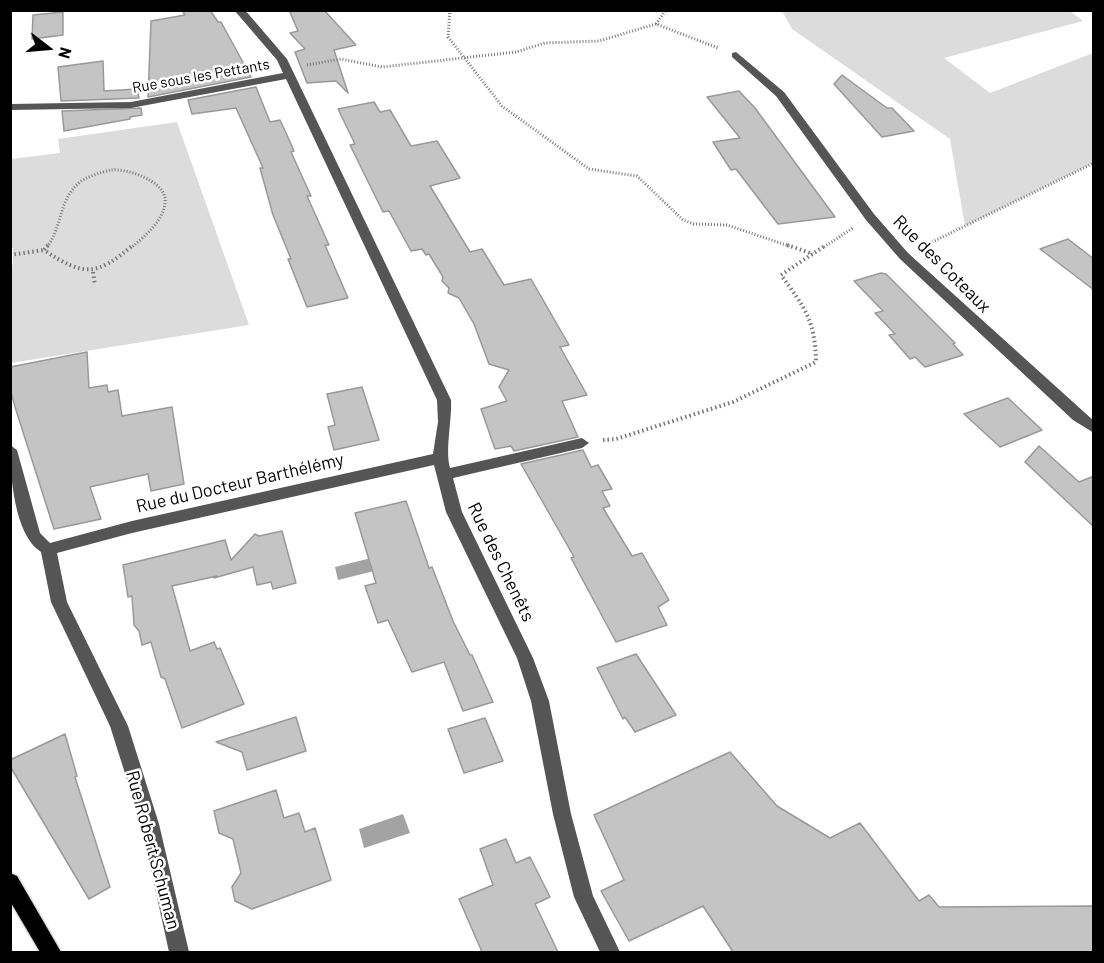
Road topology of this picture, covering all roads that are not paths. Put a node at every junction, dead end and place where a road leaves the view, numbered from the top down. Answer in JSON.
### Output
{"nodes":[{"id":1,"x":239,"y":10,"type":"edge"},
{"id":2,"x":736,"y":56,"type":"road end"},
{"id":3,"x":287,"y":72,"type":"junction"},
{"id":4,"x":10,"y":107,"type":"edge"},
{"id":5,"x":1094,"y":428,"type":"edge"},
{"id":6,"x":582,"y":443,"type":"road end"},
{"id":7,"x":10,"y":450,"type":"edge"},
{"id":8,"x":440,"y":458,"type":"junction"},
{"id":9,"x":443,"y":475,"type":"junction"},
{"id":10,"x":48,"y":549,"type":"junction"},
{"id":11,"x":10,"y":882,"type":"edge"},
{"id":12,"x":52,"y":951,"type":"edge"},
{"id":13,"x":179,"y":952,"type":"edge"},
{"id":14,"x":610,"y":952,"type":"edge"}],
"edges":[{"from":1,"to":3,"type":"street","name":"Rue des Chenêts"},
{"from":2,"to":5,"type":"street","name":"Rue des Coteaux"},
{"from":3,"to":4,"type":"street","name":"Rue sous les Pettants"},
{"from":3,"to":8,"type":"street","name":"Rue des Chenêts"},
{"from":6,"to":9,"type":"street"},
{"from":7,"to":10,"type":"street","name":"Rue Robert Schuman"},
{"from":8,"to":9,"type":"street","name":"Rue des Chenêts"},
{"from":8,"to":10,"type":"street","name":"Rue du Docteur Barthélémy"},
{"from":9,"to":14,"type":"street","name":"Rue des Chenêts"},
{"from":10,"to":13,"type":"street","name":"Rue Robert Schuman"},
{"from":11,"to":12,"type":"main road"}]}
